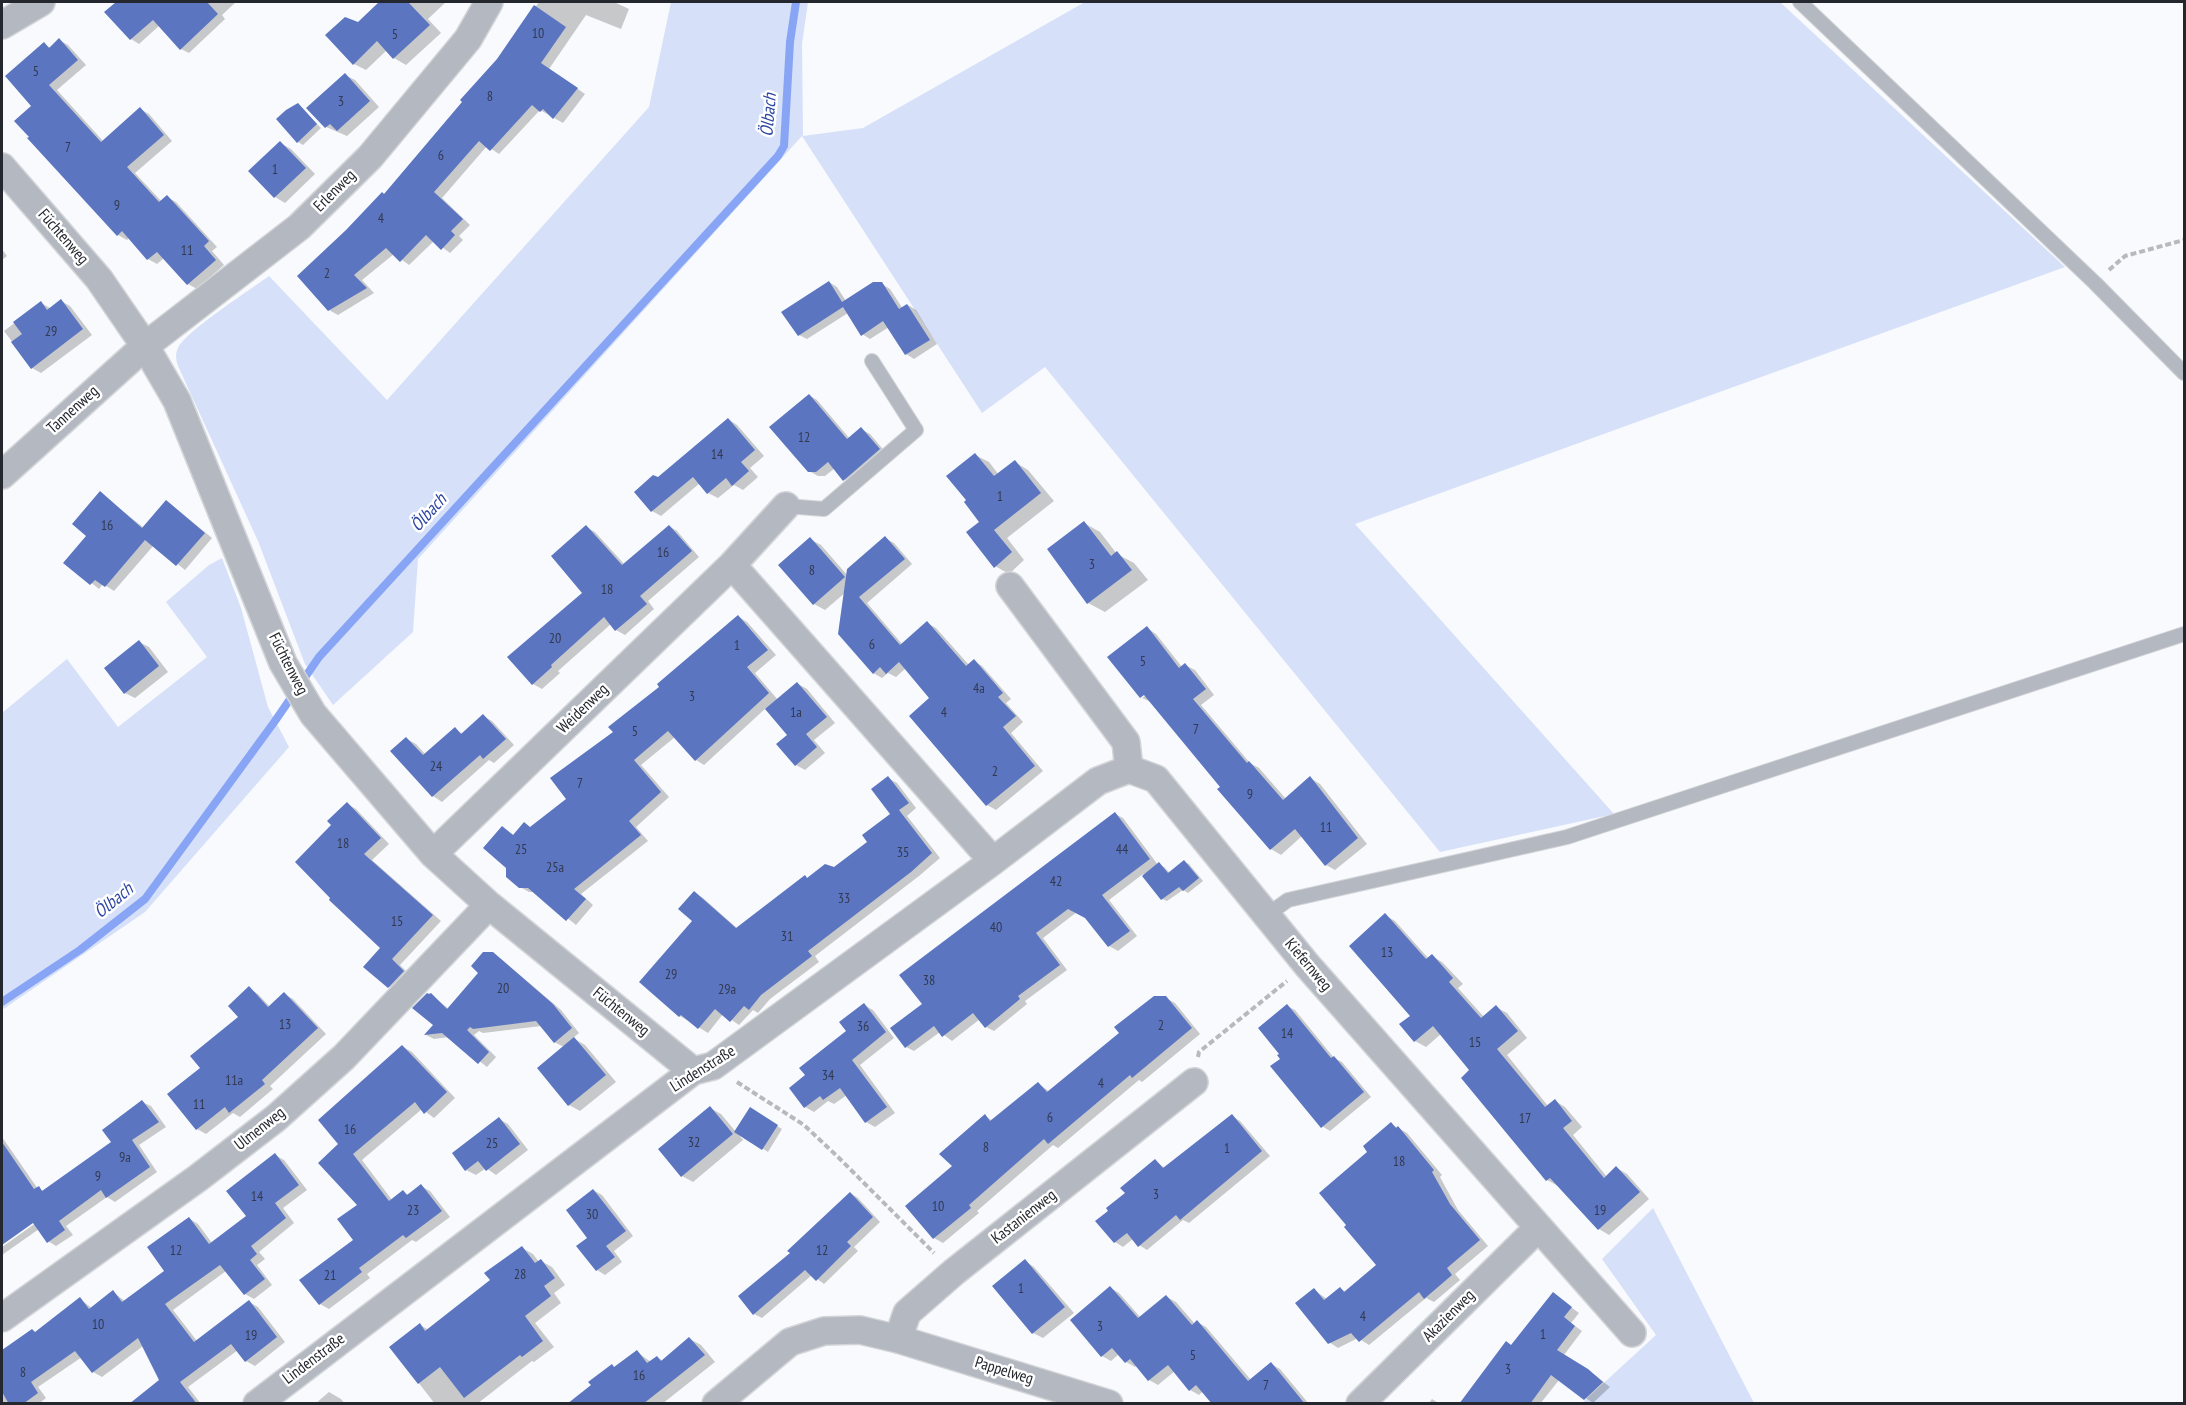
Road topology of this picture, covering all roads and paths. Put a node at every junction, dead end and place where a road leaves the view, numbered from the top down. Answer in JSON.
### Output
{"nodes":[{"id":1,"x":41,"y":2,"type":"edge"},
{"id":2,"x":489,"y":2,"type":"edge"},
{"id":3,"x":1800,"y":2,"type":"edge"},
{"id":4,"x":2,"y":25,"type":"edge"},
{"id":5,"x":2,"y":167,"type":"edge"},
{"id":6,"x":2184,"y":240,"type":"edge"},
{"id":7,"x":2095,"y":283,"type":"junction"},
{"id":8,"x":145,"y":346,"type":"junction"},
{"id":9,"x":872,"y":361,"type":"dead end"},
{"id":10,"x":2184,"y":373,"type":"edge"},
{"id":11,"x":2,"y":474,"type":"edge"},
{"id":12,"x":786,"y":506,"type":"joint"},
{"id":13,"x":732,"y":565,"type":"junction"},
{"id":14,"x":1010,"y":586,"type":"dead end"},
{"id":15,"x":2184,"y":634,"type":"edge"},
{"id":16,"x":1129,"y":769,"type":"junction"},
{"id":17,"x":433,"y":854,"type":"junction"},
{"id":18,"x":993,"y":861,"type":"junction"},
{"id":19,"x":489,"y":905,"type":"junction"},
{"id":20,"x":1267,"y":915,"type":"junction"},
{"id":21,"x":1307,"y":965,"type":"junction"},
{"id":22,"x":703,"y":1069,"type":"junction"},
{"id":23,"x":1194,"y":1082,"type":"joint"},
{"id":24,"x":1538,"y":1228,"type":"junction"},
{"id":25,"x":954,"y":1272,"type":"junction"},
{"id":26,"x":2,"y":1318,"type":"edge"},
{"id":27,"x":1632,"y":1333,"type":"dead end"},
{"id":28,"x":898,"y":1338,"type":"junction"},
{"id":29,"x":256,"y":1404,"type":"edge"},
{"id":30,"x":716,"y":1404,"type":"edge"},
{"id":31,"x":1109,"y":1404,"type":"edge"},
{"id":32,"x":1360,"y":1404,"type":"edge"}],
"edges":[{"from":1,"to":4,"type":"street"},
{"from":2,"to":8,"type":"street","name":"Erlenweg"},
{"from":3,"to":7,"type":"lane"},
{"from":5,"to":8,"type":"street","name":"Füchtenweg"},
{"from":6,"to":7,"type":"path"},
{"from":7,"to":10,"type":"lane"},
{"from":8,"to":11,"type":"street","name":"Tannenweg"},
{"from":8,"to":17,"type":"street","name":"Füchtenweg"},
{"from":9,"to":12,"type":"lane"},
{"from":12,"to":13,"type":"street","name":"Weidenweg"},
{"from":13,"to":17,"type":"street","name":"Weidenweg"},
{"from":13,"to":18,"type":"street"},
{"from":14,"to":16,"type":"street"},
{"from":15,"to":20,"type":"lane"},
{"from":16,"to":18,"type":"street","name":"Lindenstraße"},
{"from":16,"to":20,"type":"street","name":"Kiefernweg"},
{"from":17,"to":19,"type":"street","name":"Füchtenweg"},
{"from":18,"to":22,"type":"street","name":"Lindenstraße"},
{"from":19,"to":22,"type":"street","name":"Füchtenweg"},
{"from":19,"to":26,"type":"street","name":"Ulmenweg"},
{"from":20,"to":21,"type":"street","name":"Kiefernweg"},
{"from":21,"to":23,"type":"path"},
{"from":21,"to":24,"type":"street","name":"Kiefernweg"},
{"from":22,"to":25,"type":"path"},
{"from":22,"to":29,"type":"street","name":"Lindenstraße"},
{"from":23,"to":25,"type":"street","name":"Kastanienweg"},
{"from":24,"to":27,"type":"street","name":"Kiefernweg"},
{"from":24,"to":32,"type":"street","name":"Akazienweg"},
{"from":25,"to":28,"type":"street","name":"Kastanienweg"},
{"from":28,"to":30,"type":"street"},
{"from":28,"to":31,"type":"street","name":"Pappelweg"}]}
